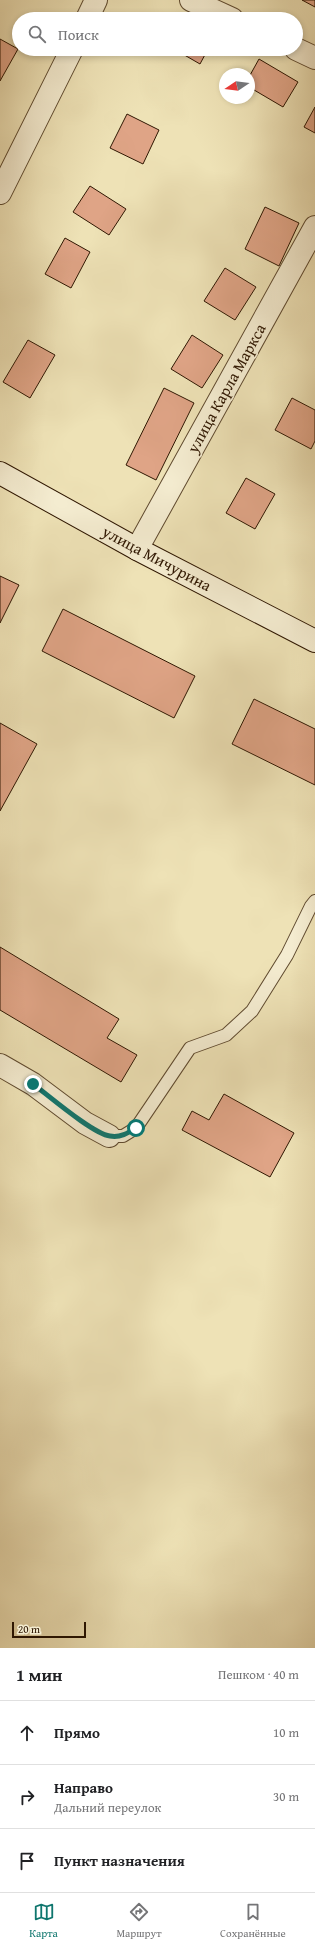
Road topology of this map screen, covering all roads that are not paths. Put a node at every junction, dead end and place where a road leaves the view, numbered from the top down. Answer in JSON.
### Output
{"nodes":[{"id":1,"x":96,"y":0,"type":"edge"},
{"id":2,"x":191,"y":0,"type":"edge"},
{"id":3,"x":90,"y":12,"type":"edge"},
{"id":4,"x":217,"y":12,"type":"edge"},
{"id":5,"x":303,"y":52,"type":"edge"},
{"id":6,"x":68,"y":56,"type":"edge"},
{"id":7,"x":315,"y":58,"type":"edge"},
{"id":8,"x":0,"y":193,"type":"edge"},
{"id":9,"x":315,"y":227,"type":"edge"},
{"id":10,"x":0,"y":473,"type":"edge"},
{"id":11,"x":137,"y":549,"type":"junction"},
{"id":12,"x":315,"y":641,"type":"edge"},
{"id":13,"x":315,"y":901,"type":"edge"},
{"id":14,"x":0,"y":1065,"type":"edge"},
{"id":15,"x":109,"y":1136,"type":"joint"}],
"edges":[{"from":1,"to":3,"type":"street"},
{"from":2,"to":4,"type":"street"},
{"from":5,"to":7,"type":"street"},
{"from":6,"to":8,"type":"street"},
{"from":9,"to":11,"type":"street","name":"улица Карла Маркса"},
{"from":10,"to":11,"type":"street","name":"улица Мичурина"},
{"from":11,"to":12,"type":"street","name":"улица Мичурина"},
{"from":13,"to":15,"type":"lane"},
{"from":14,"to":15,"type":"street"}]}
